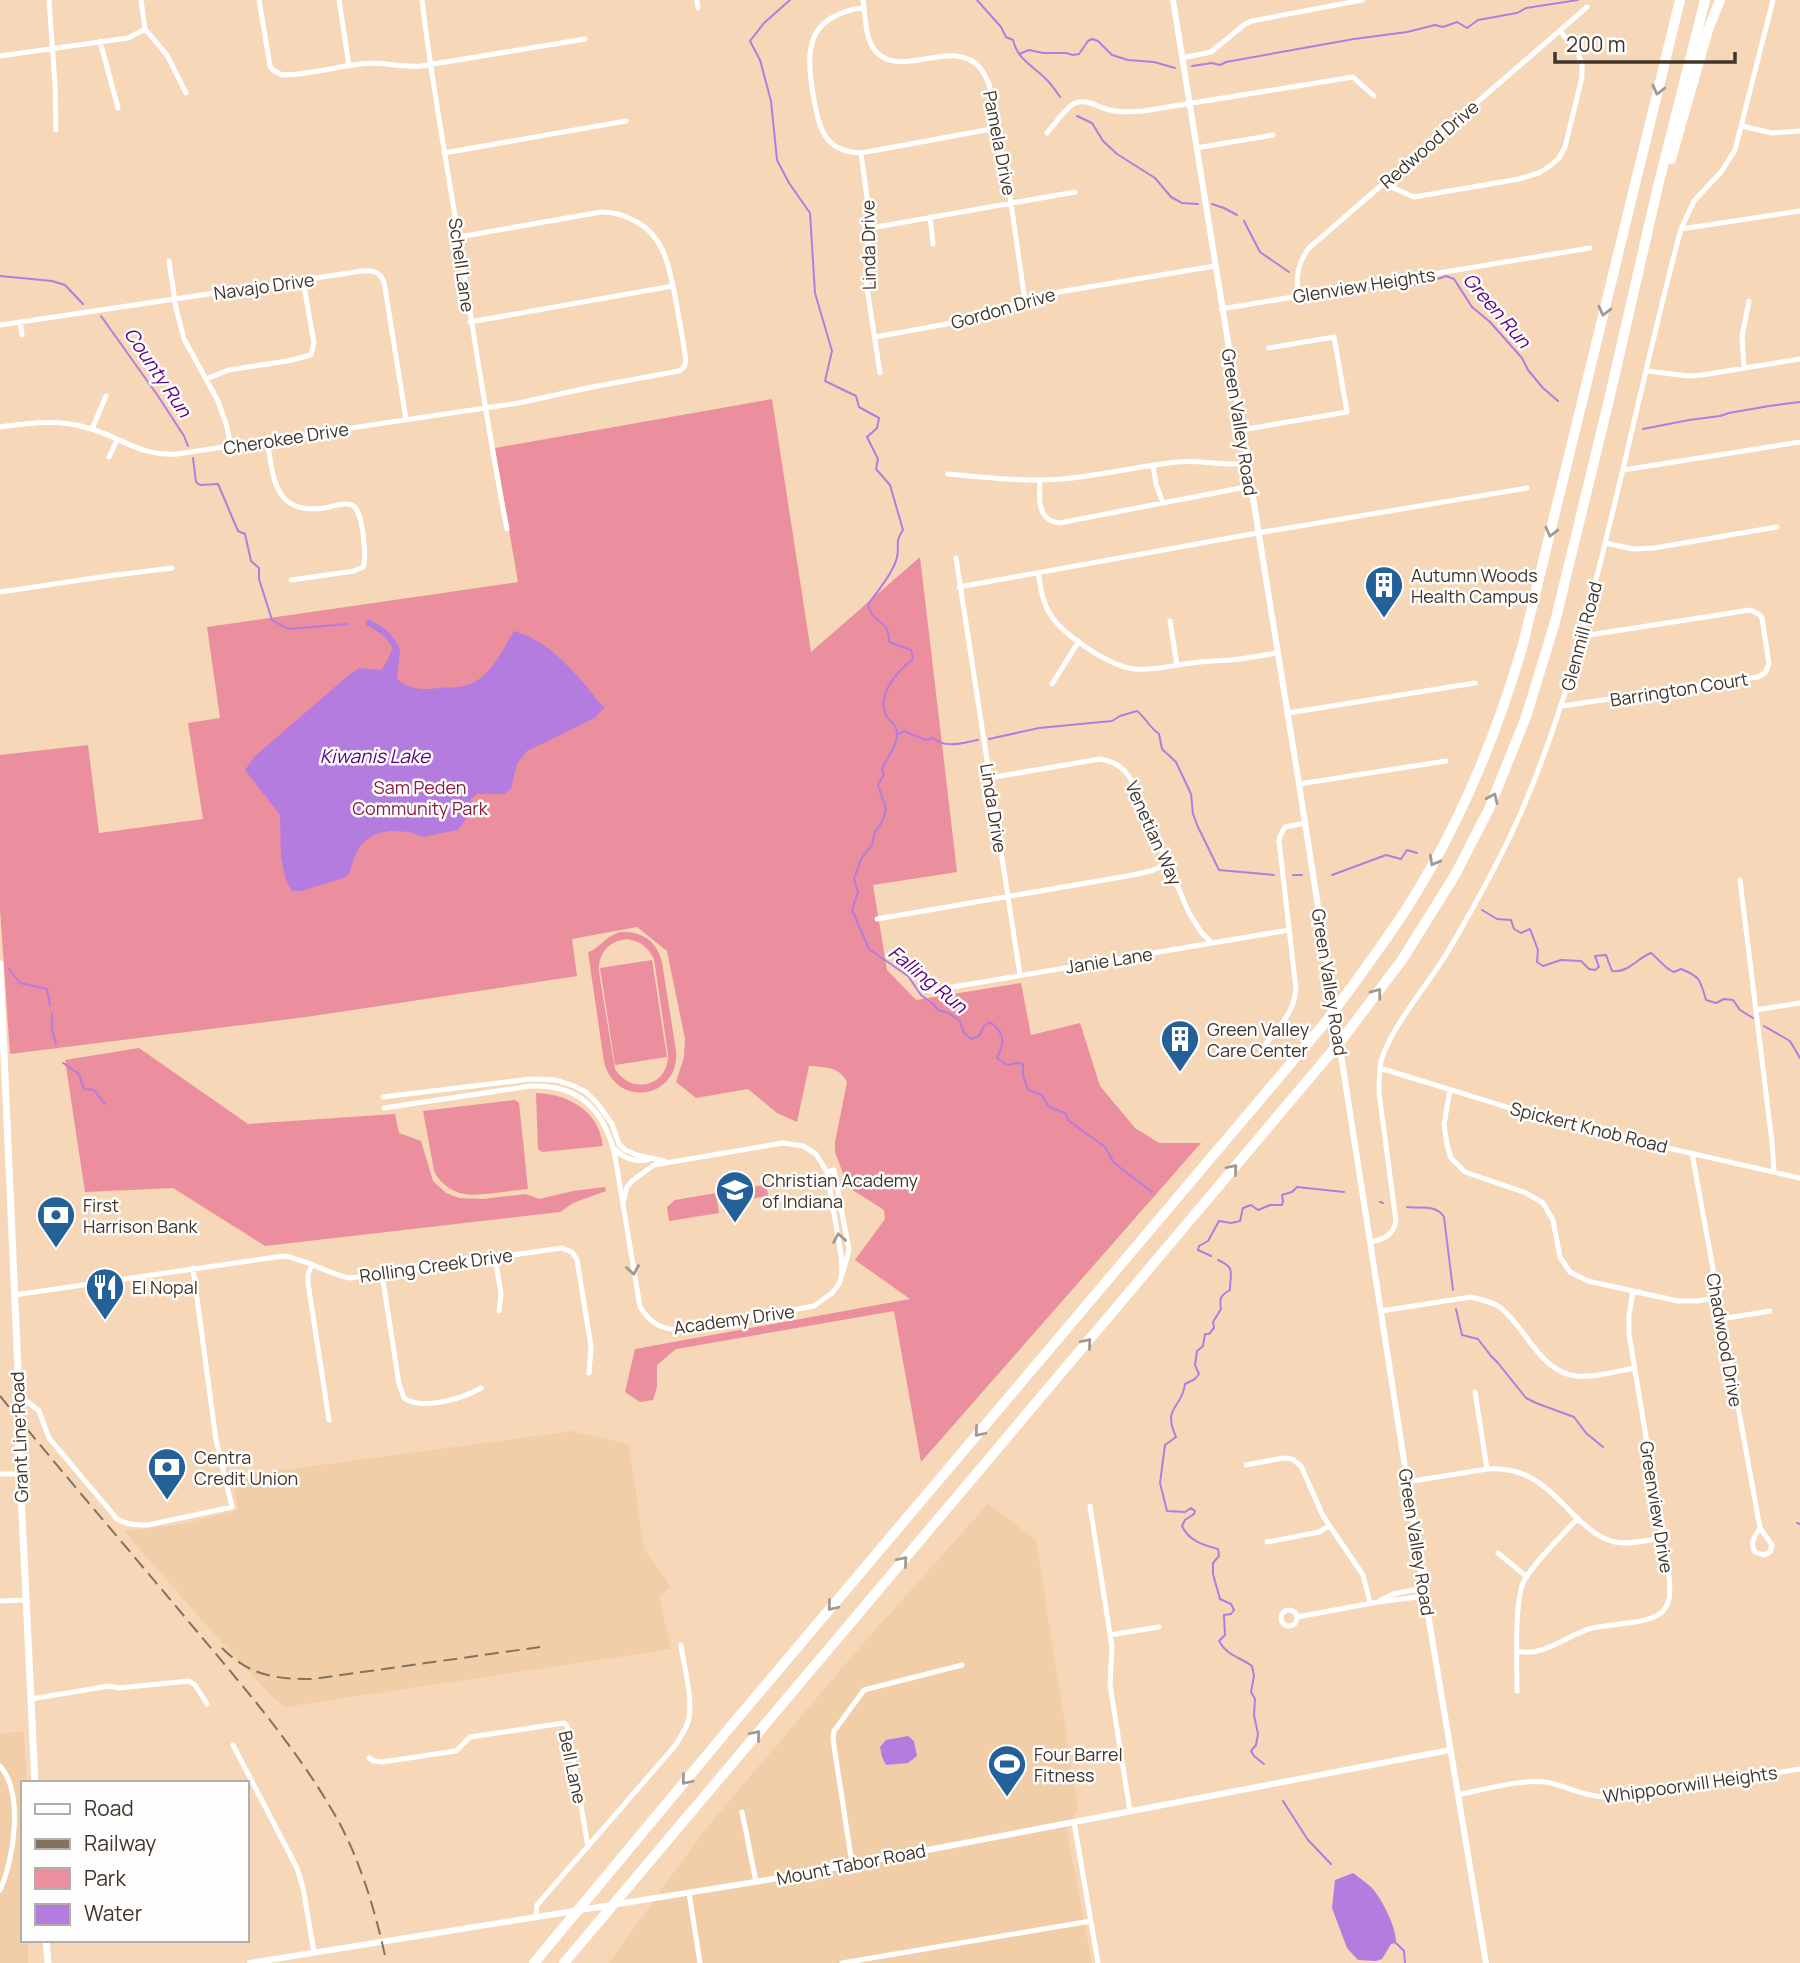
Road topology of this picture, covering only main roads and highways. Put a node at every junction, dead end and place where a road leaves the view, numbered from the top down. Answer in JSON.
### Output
{"nodes":[{"id":1,"x":1680,"y":0,"type":"edge"},
{"id":2,"x":1705,"y":0,"type":"edge"},
{"id":3,"x":1720,"y":0,"type":"edge"},
{"id":4,"x":1647,"y":236,"type":"junction"},
{"id":5,"x":0,"y":964,"type":"edge"},
{"id":6,"x":1,"y":1004,"type":"edge"},
{"id":7,"x":2,"y":1060,"type":"edge"},
{"id":8,"x":35,"y":1781,"type":"edge"},
{"id":9,"x":46,"y":1942,"type":"edge"},
{"id":10,"x":48,"y":1963,"type":"edge"},
{"id":11,"x":534,"y":1963,"type":"edge"},
{"id":12,"x":564,"y":1963,"type":"edge"}],
"edges":[{"from":1,"to":11,"type":"highway","one_way":true},
{"from":2,"to":4,"type":"highway"},
{"from":3,"to":4,"type":"highway"},
{"from":12,"to":4,"type":"highway","one_way":true},
{"from":5,"to":6,"type":"main road","name":"Grant Line Road"},
{"from":6,"to":7,"type":"main road","name":"Grant Line Road"},
{"from":7,"to":8,"type":"main road","name":"Grant Line Road"},
{"from":9,"to":10,"type":"main road"}]}
